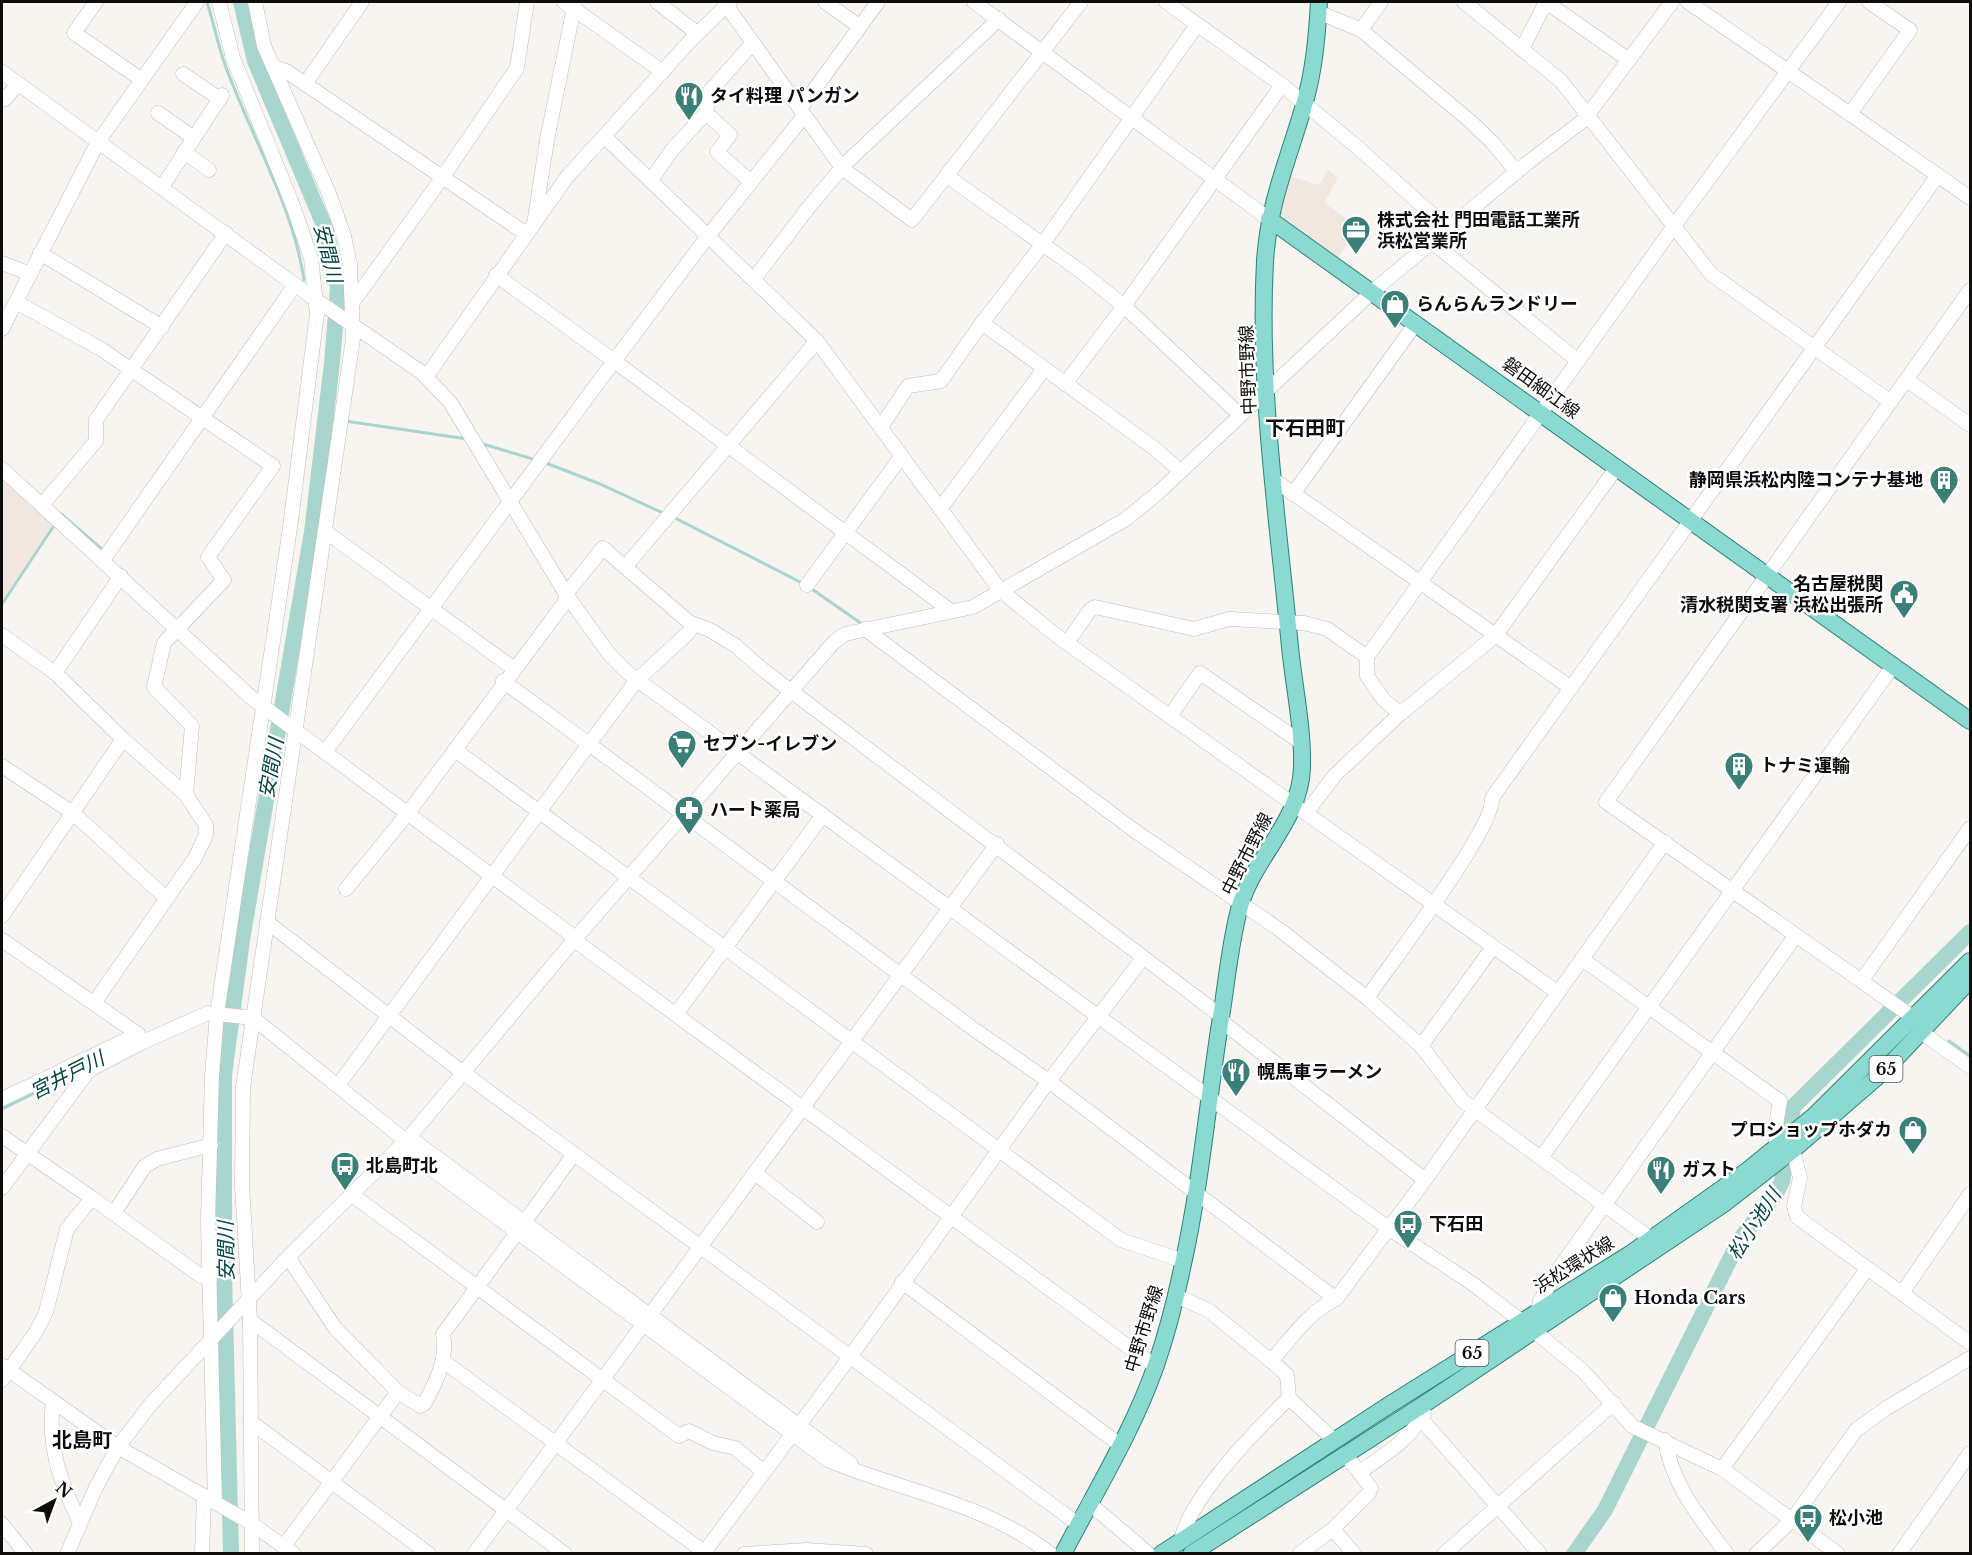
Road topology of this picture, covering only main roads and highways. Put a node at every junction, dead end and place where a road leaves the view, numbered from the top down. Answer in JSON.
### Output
{"nodes":[{"id":1,"x":1319,"y":7,"type":"edge"},
{"id":2,"x":1269,"y":219,"type":"junction"},
{"id":3,"x":1971,"y":721,"type":"edge"},
{"id":4,"x":1971,"y":962,"type":"edge"},
{"id":5,"x":1971,"y":980,"type":"edge"},
{"id":6,"x":1914,"y":1021,"type":"junction"},
{"id":7,"x":1785,"y":1149,"type":"junction"},
{"id":8,"x":1527,"y":1326,"type":"junction"},
{"id":9,"x":1340,"y":1448,"type":"junction"},
{"id":10,"x":1186,"y":1547,"type":"edge"},
{"id":11,"x":1063,"y":1554,"type":"edge"},
{"id":12,"x":1161,"y":1554,"type":"edge"}],
"edges":[{"from":1,"to":2,"type":"main road"},
{"from":2,"to":3,"type":"main road","name":"磐田細江線"},
{"from":2,"to":11,"type":"main road","name":"中野市野線"},
{"from":4,"to":6,"type":"main road","name":"浜松環状線","number":"65"},
{"from":5,"to":6,"type":"main road","name":"浜松環状線","number":"65"},
{"from":6,"to":7,"type":"main road","name":"浜松環状線","number":"65"},
{"from":6,"to":7,"type":"main road","name":"浜松環状線","number":"65"},
{"from":7,"to":8,"type":"main road","name":"浜松環状線","number":"65"},
{"from":7,"to":8,"type":"main road","name":"浜松環状線","number":"65"},
{"from":8,"to":9,"type":"main road","name":"浜松環状線","number":"65"},
{"from":8,"to":9,"type":"main road","name":"浜松環状線","number":"65"},
{"from":9,"to":10,"type":"main road","name":"浜松環状線","number":"65"},
{"from":10,"to":12,"type":"main road","name":"浜松環状線","number":"65"}]}
